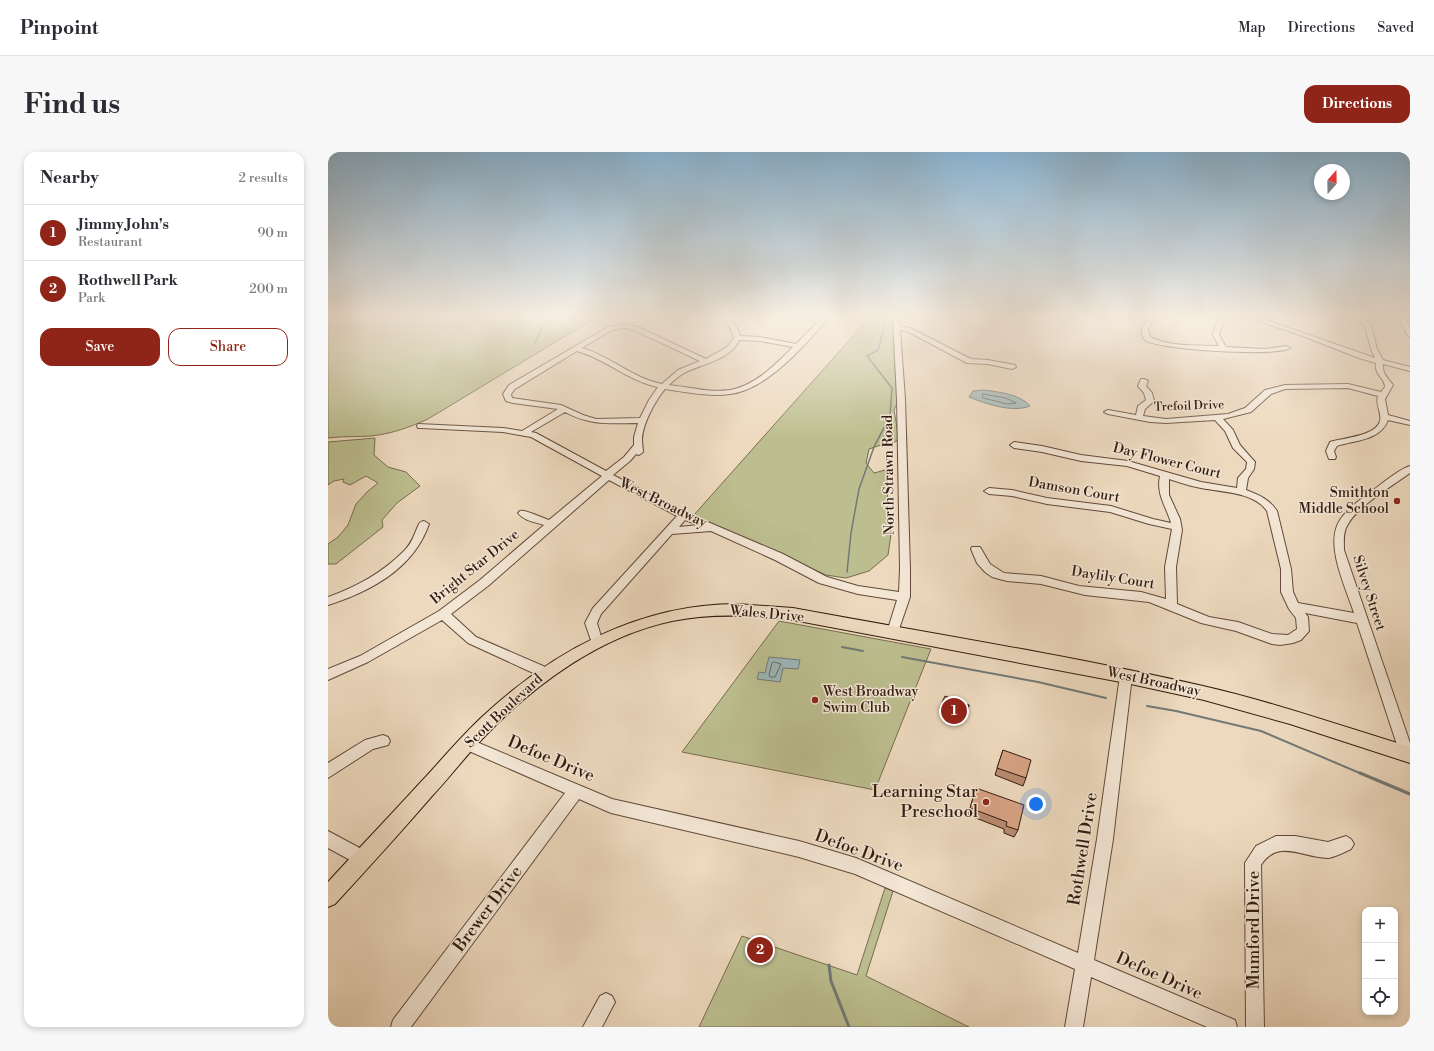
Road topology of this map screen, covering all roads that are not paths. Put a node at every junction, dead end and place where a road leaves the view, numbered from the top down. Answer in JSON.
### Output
{"nodes":[{"id":1,"x":561,"y":357,"type":"edge"},
{"id":2,"x":599,"y":357,"type":"edge"},
{"id":3,"x":696,"y":357,"type":"edge"},
{"id":4,"x":713,"y":357,"type":"edge"},
{"id":5,"x":785,"y":357,"type":"edge"},
{"id":6,"x":899,"y":357,"type":"edge"},
{"id":7,"x":962,"y":357,"type":"edge"},
{"id":8,"x":1360,"y":357,"type":"edge"},
{"id":9,"x":1378,"y":357,"type":"edge"},
{"id":10,"x":705,"y":361,"type":"junction"},
{"id":11,"x":1380,"y":363,"type":"junction"},
{"id":12,"x":1012,"y":367,"type":"dead end"},
{"id":13,"x":1410,"y":369,"type":"edge"},
{"id":14,"x":1144,"y":380,"type":"dead end"},
{"id":15,"x":664,"y":385,"type":"junction"},
{"id":16,"x":1382,"y":395,"type":"junction"},
{"id":17,"x":565,"y":409,"type":"junction"},
{"id":18,"x":1108,"y":412,"type":"dead end"},
{"id":19,"x":1384,"y":416,"type":"junction"},
{"id":20,"x":1139,"y":418,"type":"junction"},
{"id":21,"x":1218,"y":418,"type":"junction"},
{"id":22,"x":644,"y":420,"type":"junction"},
{"id":23,"x":1410,"y":423,"type":"edge"},
{"id":24,"x":421,"y":426,"type":"dead end"},
{"id":25,"x":524,"y":433,"type":"junction"},
{"id":26,"x":1014,"y":445,"type":"dead end"},
{"id":27,"x":1332,"y":457,"type":"dead end"},
{"id":28,"x":1410,"y":469,"type":"edge"},
{"id":29,"x":1166,"y":474,"type":"junction"},
{"id":30,"x":608,"y":476,"type":"junction"},
{"id":31,"x":989,"y":491,"type":"dead end"},
{"id":32,"x":1241,"y":492,"type":"junction"},
{"id":33,"x":523,"y":513,"type":"dead end"},
{"id":34,"x":684,"y":515,"type":"junction"},
{"id":35,"x":424,"y":524,"type":"dead end"},
{"id":36,"x":551,"y":524,"type":"junction"},
{"id":37,"x":1177,"y":527,"type":"junction"},
{"id":38,"x":712,"y":528,"type":"junction"},
{"id":39,"x":670,"y":531,"type":"junction"},
{"id":40,"x":976,"y":549,"type":"dead end"},
{"id":41,"x":904,"y":597,"type":"junction"},
{"id":42,"x":328,"y":601,"type":"edge"},
{"id":43,"x":1171,"y":605,"type":"junction"},
{"id":44,"x":1293,"y":606,"type":"junction"},
{"id":45,"x":443,"y":614,"type":"junction"},
{"id":46,"x":1362,"y":619,"type":"junction"},
{"id":47,"x":893,"y":632,"type":"junction"},
{"id":48,"x":597,"y":643,"type":"junction"},
{"id":49,"x":546,"y":673,"type":"junction"},
{"id":50,"x":328,"y":675,"type":"edge"},
{"id":51,"x":1126,"y":676,"type":"junction"},
{"id":52,"x":383,"y":741,"type":"dead end"},
{"id":53,"x":467,"y":744,"type":"junction"},
{"id":54,"x":1408,"y":754,"type":"edge"},
{"id":55,"x":328,"y":771,"type":"edge"},
{"id":56,"x":576,"y":790,"type":"junction"},
{"id":57,"x":328,"y":839,"type":"edge"},
{"id":58,"x":1346,"y":844,"type":"dead end"},
{"id":59,"x":363,"y":859,"type":"junction"},
{"id":60,"x":328,"y":897,"type":"edge"},
{"id":61,"x":1084,"y":964,"type":"junction"},
{"id":62,"x":606,"y":1002,"type":"dead end"},
{"id":63,"x":400,"y":1027,"type":"edge"},
{"id":64,"x":592,"y":1027,"type":"edge"},
{"id":65,"x":1074,"y":1027,"type":"edge"},
{"id":66,"x":1228,"y":1027,"type":"edge"},
{"id":67,"x":1255,"y":1027,"type":"edge"}],
"edges":[{"from":1,"to":17,"type":"street"},
{"from":2,"to":15,"type":"street"},
{"from":3,"to":10,"type":"street"},
{"from":4,"to":10,"type":"street"},
{"from":5,"to":15,"type":"street"},
{"from":6,"to":41,"type":"street","name":"North Strawn Road"},
{"from":7,"to":12,"type":"street"},
{"from":8,"to":11,"type":"street"},
{"from":9,"to":11,"type":"street"},
{"from":10,"to":15,"type":"street"},
{"from":11,"to":13,"type":"street"},
{"from":11,"to":16,"type":"street"},
{"from":14,"to":20,"type":"street"},
{"from":15,"to":22,"type":"street"},
{"from":16,"to":19,"type":"street"},
{"from":16,"to":21,"type":"street","name":"Trefoil Drive"},
{"from":17,"to":22,"type":"street"},
{"from":17,"to":25,"type":"street"},
{"from":18,"to":20,"type":"street","name":"Trefoil Drive"},
{"from":19,"to":23,"type":"street"},
{"from":19,"to":27,"type":"street"},
{"from":20,"to":21,"type":"street","name":"Trefoil Drive"},
{"from":21,"to":32,"type":"street"},
{"from":22,"to":30,"type":"street","name":"Bright Star Drive"},
{"from":24,"to":25,"type":"street","name":"West Broadway"},
{"from":25,"to":30,"type":"street","name":"West Broadway"},
{"from":26,"to":29,"type":"street","name":"Day Flower Court"},
{"from":28,"to":46,"type":"street","name":"Silvey Street"},
{"from":29,"to":32,"type":"street","name":"Day Flower Court"},
{"from":29,"to":37,"type":"street"},
{"from":30,"to":34,"type":"street","name":"West Broadway"},
{"from":30,"to":36,"type":"street","name":"Bright Star Drive"},
{"from":31,"to":37,"type":"street","name":"Damson Court"},
{"from":32,"to":44,"type":"street","name":"Day Flower Court"},
{"from":33,"to":36,"type":"street"},
{"from":34,"to":38,"type":"street","name":"West Broadway"},
{"from":34,"to":39,"type":"street"},
{"from":35,"to":42,"type":"street"},
{"from":36,"to":45,"type":"street","name":"Bright Star Drive"},
{"from":37,"to":43,"type":"street"},
{"from":38,"to":39,"type":"street"},
{"from":38,"to":41,"type":"street","name":"West Broadway"},
{"from":39,"to":48,"type":"street"},
{"from":40,"to":43,"type":"street","name":"Daylily Court"},
{"from":41,"to":47,"type":"street","name":"North Strawn Road"},
{"from":43,"to":44,"type":"street","name":"Daylily Court"},
{"from":44,"to":46,"type":"street"},
{"from":45,"to":49,"type":"street"},
{"from":45,"to":50,"type":"street","name":"Bright Star Drive"},
{"from":46,"to":54,"type":"street","name":"Silvey Street"},
{"from":47,"to":48,"type":"main road","name":"Wales Drive"},
{"from":47,"to":51,"type":"main road","name":"West Broadway"},
{"from":48,"to":49,"type":"main road","name":"Scott Boulevard"},
{"from":49,"to":53,"type":"main road","name":"Scott Boulevard"},
{"from":51,"to":54,"type":"main road","name":"West Broadway"},
{"from":51,"to":61,"type":"street","name":"Rothwell Drive"},
{"from":52,"to":55,"type":"street"},
{"from":53,"to":56,"type":"street","name":"Defoe Drive"},
{"from":53,"to":59,"type":"main road","name":"Scott Boulevard"},
{"from":56,"to":61,"type":"street","name":"Defoe Drive"},
{"from":56,"to":63,"type":"street","name":"Brewer Drive"},
{"from":57,"to":59,"type":"street"},
{"from":58,"to":67,"type":"street","name":"Mumford Drive"},
{"from":59,"to":60,"type":"main road","name":"Scott Boulevard"},
{"from":61,"to":65,"type":"street","name":"Rothwell Drive"},
{"from":61,"to":66,"type":"street","name":"Defoe Drive"},
{"from":62,"to":64,"type":"street"}]}
